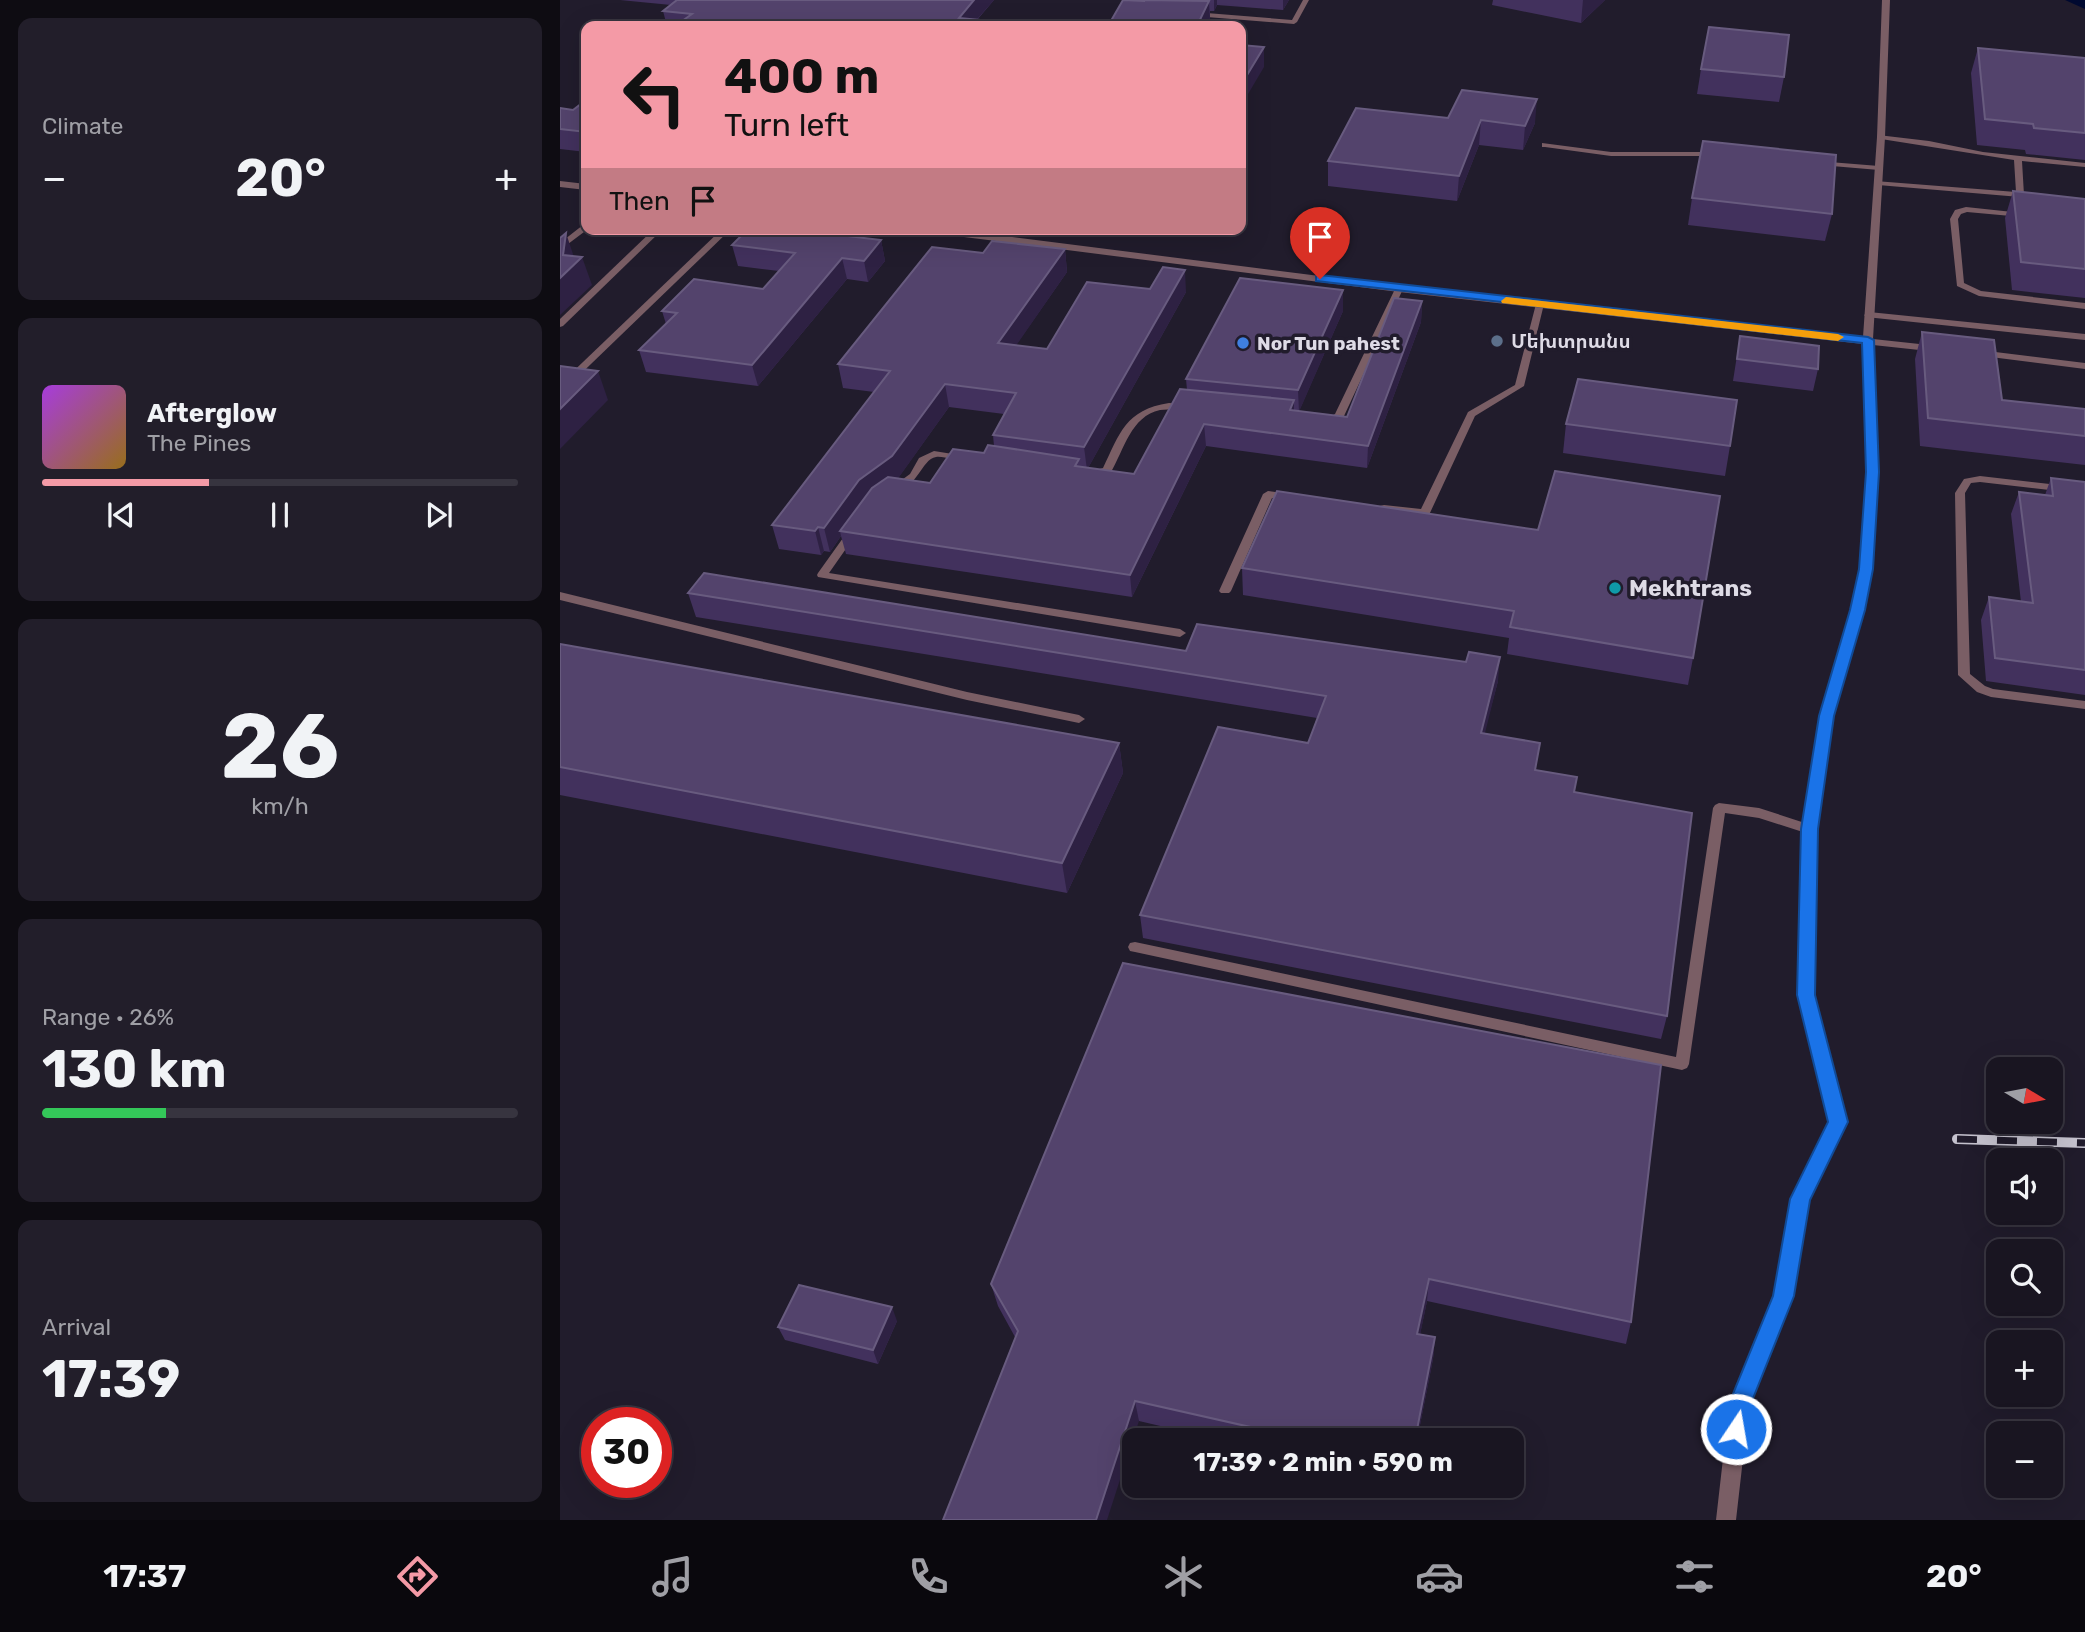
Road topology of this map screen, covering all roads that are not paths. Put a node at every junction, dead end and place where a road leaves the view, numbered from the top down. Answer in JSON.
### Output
{"nodes":[{"id":1,"x":1306,"y":0,"type":"edge"},
{"id":2,"x":1886,"y":0,"type":"edge"},
{"id":3,"x":1188,"y":13,"type":"edge"},
{"id":4,"x":1881,"y":137,"type":"junction"},
{"id":5,"x":1545,"y":145,"type":"dead end"},
{"id":6,"x":1719,"y":154,"type":"edge"},
{"id":7,"x":2018,"y":158,"type":"junction"},
{"id":8,"x":1805,"y":161,"type":"edge"},
{"id":9,"x":2085,"y":164,"type":"edge"},
{"id":10,"x":1879,"y":168,"type":"junction"},
{"id":11,"x":1878,"y":183,"type":"junction"},
{"id":12,"x":560,"y":184,"type":"edge"},
{"id":13,"x":581,"y":186,"type":"edge"},
{"id":14,"x":2032,"y":216,"type":"edge"},
{"id":15,"x":581,"y":231,"type":"edge"},
{"id":16,"x":653,"y":235,"type":"edge"},
{"id":17,"x":721,"y":235,"type":"edge"},
{"id":18,"x":972,"y":235,"type":"edge"},
{"id":19,"x":560,"y":247,"type":"edge"},
{"id":20,"x":1399,"y":289,"type":"junction"},
{"id":21,"x":1540,"y":304,"type":"junction"},
{"id":22,"x":2085,"y":306,"type":"edge"},
{"id":23,"x":1869,"y":315,"type":"junction"},
{"id":24,"x":560,"y":324,"type":"edge"},
{"id":25,"x":2085,"y":337,"type":"edge"},
{"id":26,"x":1868,"y":340,"type":"junction"},
{"id":27,"x":1949,"y":350,"type":"edge"},
{"id":28,"x":1963,"y":352,"type":"edge"},
{"id":29,"x":2085,"y":366,"type":"edge"},
{"id":30,"x":560,"y":389,"type":"edge"},
{"id":31,"x":1205,"y":409,"type":"edge"},
{"id":32,"x":1314,"y":420,"type":"edge"},
{"id":33,"x":973,"y":460,"type":"edge"},
{"id":34,"x":1076,"y":474,"type":"edge"},
{"id":35,"x":2085,"y":491,"type":"edge"},
{"id":36,"x":882,"y":499,"type":"edge"},
{"id":37,"x":1307,"y":499,"type":"edge"},
{"id":38,"x":1373,"y":506,"type":"edge"},
{"id":39,"x":857,"y":526,"type":"edge"},
{"id":40,"x":1225,"y":591,"type":"dead end"},
{"id":41,"x":560,"y":596,"type":"edge"},
{"id":42,"x":1181,"y":633,"type":"dead end"},
{"id":43,"x":2085,"y":705,"type":"edge"},
{"id":44,"x":1079,"y":719,"type":"dead end"},
{"id":45,"x":1810,"y":829,"type":"junction"},
{"id":46,"x":1135,"y":947,"type":"dead end"},
{"id":47,"x":1726,"y":1520,"type":"edge"}],
"edges":[{"from":1,"to":3,"type":"lane"},
{"from":2,"to":4,"type":"street"},
{"from":4,"to":7,"type":"lane"},
{"from":4,"to":10,"type":"street"},
{"from":5,"to":6,"type":"lane"},
{"from":7,"to":9,"type":"lane"},
{"from":7,"to":11,"type":"lane"},
{"from":8,"to":10,"type":"lane"},
{"from":10,"to":11,"type":"street"},
{"from":11,"to":23,"type":"street"},
{"from":12,"to":13,"type":"street"},
{"from":14,"to":22,"type":"lane"},
{"from":15,"to":19,"type":"lane"},
{"from":16,"to":24,"type":"lane"},
{"from":17,"to":30,"type":"lane"},
{"from":18,"to":20,"type":"street"},
{"from":20,"to":21,"type":"street"},
{"from":20,"to":32,"type":"lane"},
{"from":21,"to":26,"type":"street"},
{"from":21,"to":38,"type":"lane"},
{"from":23,"to":25,"type":"lane"},
{"from":23,"to":26,"type":"street"},
{"from":26,"to":27,"type":"street"},
{"from":26,"to":45,"type":"street"},
{"from":28,"to":29,"type":"street"},
{"from":31,"to":34,"type":"lane"},
{"from":33,"to":36,"type":"lane"},
{"from":35,"to":43,"type":"lane"},
{"from":37,"to":40,"type":"lane"},
{"from":39,"to":42,"type":"lane"},
{"from":41,"to":44,"type":"lane"},
{"from":45,"to":46,"type":"lane"},
{"from":45,"to":47,"type":"street"}]}
